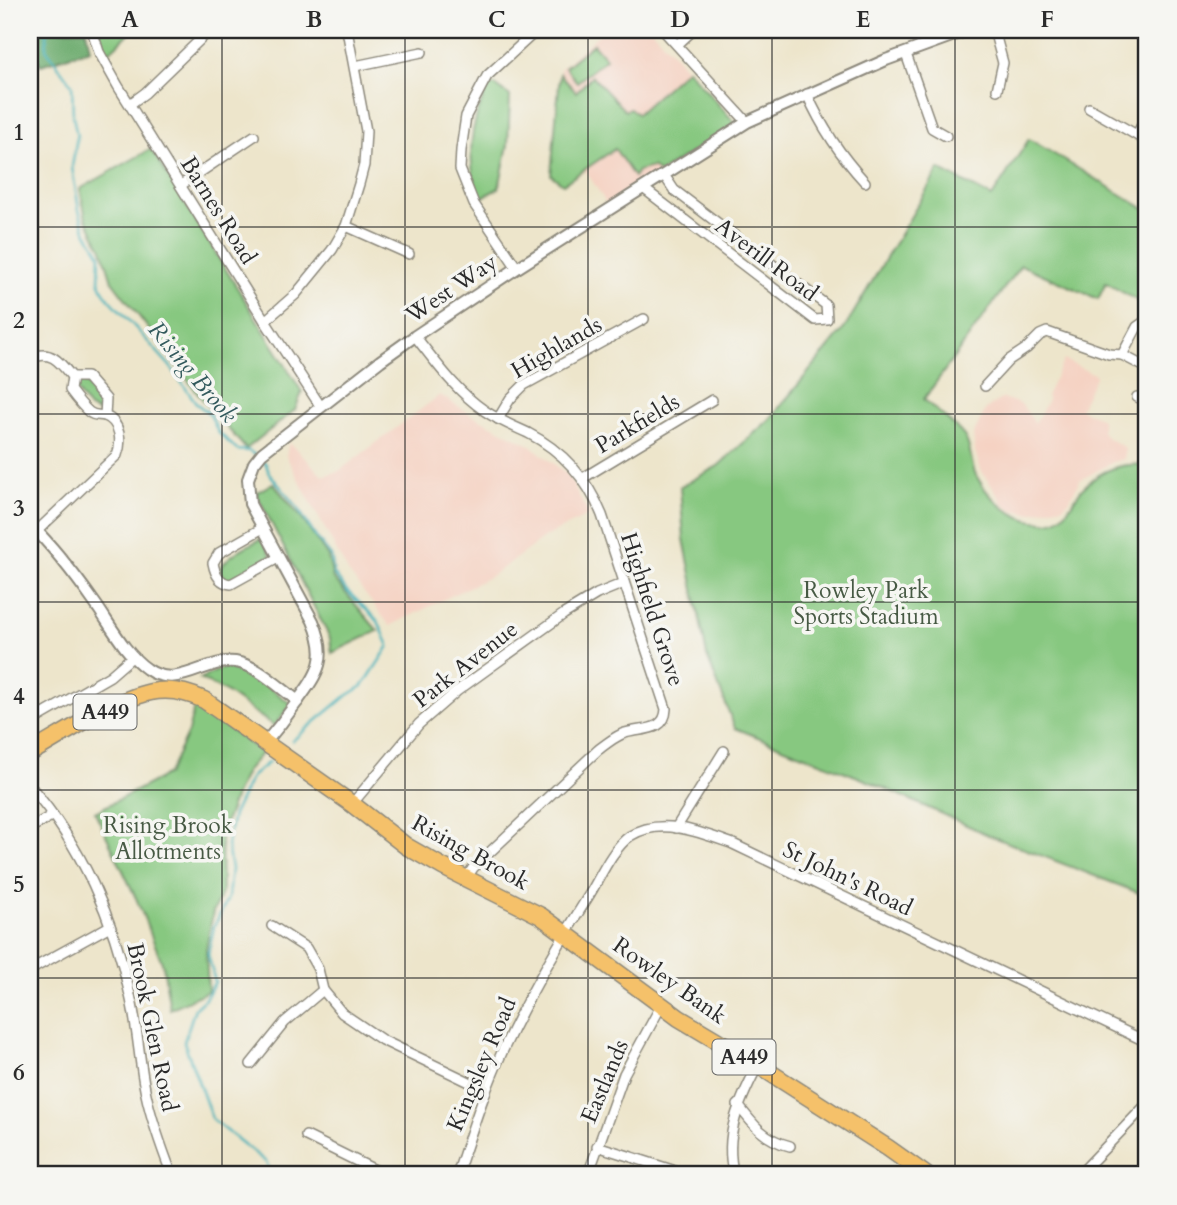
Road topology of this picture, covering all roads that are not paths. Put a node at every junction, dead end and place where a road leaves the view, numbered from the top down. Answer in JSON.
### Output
{"nodes":[{"id":1,"x":92,"y":30,"type":"edge"},
{"id":2,"x":210,"y":30,"type":"edge"},
{"id":3,"x":346,"y":30,"type":"edge"},
{"id":4,"x":537,"y":30,"type":"edge"},
{"id":5,"x":663,"y":30,"type":"edge"},
{"id":6,"x":693,"y":30,"type":"edge"},
{"id":7,"x":968,"y":30,"type":"edge"},
{"id":8,"x":994,"y":30,"type":"edge"},
{"id":9,"x":677,"y":45,"type":"junction"},
{"id":10,"x":422,"y":52,"type":"dead end"},
{"id":11,"x":906,"y":54,"type":"junction"},
{"id":12,"x":355,"y":66,"type":"junction"},
{"id":13,"x":997,"y":90,"type":"dead end"},
{"id":14,"x":807,"y":94,"type":"junction"},
{"id":15,"x":130,"y":104,"type":"junction"},
{"id":16,"x":1089,"y":108,"type":"dead end"},
{"id":17,"x":1147,"y":115,"type":"edge"},
{"id":18,"x":747,"y":122,"type":"junction"},
{"id":19,"x":1137,"y":135,"type":"junction"},
{"id":20,"x":254,"y":136,"type":"dead end"},
{"id":21,"x":946,"y":136,"type":"dead end"},
{"id":22,"x":1147,"y":141,"type":"edge"},
{"id":23,"x":664,"y":175,"type":"junction"},
{"id":24,"x":865,"y":182,"type":"dead end"},
{"id":25,"x":181,"y":185,"type":"junction"},
{"id":26,"x":643,"y":188,"type":"junction"},
{"id":27,"x":346,"y":226,"type":"junction"},
{"id":28,"x":409,"y":254,"type":"dead end"},
{"id":29,"x":517,"y":268,"type":"junction"},
{"id":30,"x":643,"y":319,"type":"dead end"},
{"id":31,"x":1147,"y":320,"type":"edge"},
{"id":32,"x":265,"y":321,"type":"junction"},
{"id":33,"x":415,"y":337,"type":"junction"},
{"id":34,"x":1122,"y":355,"type":"junction"},
{"id":35,"x":30,"y":359,"type":"edge"},
{"id":36,"x":1147,"y":368,"type":"edge"},
{"id":37,"x":72,"y":377,"type":"junction"},
{"id":38,"x":985,"y":386,"type":"dead end"},
{"id":39,"x":1137,"y":397,"type":"dead end"},
{"id":40,"x":712,"y":400,"type":"dead end"},
{"id":41,"x":1147,"y":401,"type":"edge"},
{"id":42,"x":321,"y":407,"type":"junction"},
{"id":43,"x":105,"y":416,"type":"junction"},
{"id":44,"x":498,"y":419,"type":"junction"},
{"id":45,"x":583,"y":478,"type":"junction"},
{"id":46,"x":33,"y":528,"type":"edge"},
{"id":47,"x":261,"y":529,"type":"junction"},
{"id":48,"x":278,"y":558,"type":"junction"},
{"id":49,"x":624,"y":583,"type":"junction"},
{"id":50,"x":133,"y":656,"type":"junction"},
{"id":51,"x":298,"y":701,"type":"junction"},
{"id":52,"x":30,"y":722,"type":"edge"},
{"id":53,"x":266,"y":742,"type":"junction"},
{"id":54,"x":724,"y":751,"type":"dead end"},
{"id":55,"x":30,"y":753,"type":"edge"},
{"id":56,"x":30,"y":786,"type":"edge"},
{"id":57,"x":352,"y":804,"type":"junction"},
{"id":58,"x":53,"y":815,"type":"junction"},
{"id":59,"x":30,"y":828,"type":"edge"},
{"id":60,"x":676,"y":828,"type":"junction"},
{"id":61,"x":466,"y":879,"type":"junction"},
{"id":62,"x":110,"y":926,"type":"junction"},
{"id":63,"x":272,"y":926,"type":"dead end"},
{"id":64,"x":566,"y":933,"type":"junction"},
{"id":65,"x":30,"y":970,"type":"edge"},
{"id":66,"x":323,"y":990,"type":"junction"},
{"id":67,"x":661,"y":1006,"type":"junction"},
{"id":68,"x":1147,"y":1042,"type":"edge"},
{"id":69,"x":251,"y":1064,"type":"dead end"},
{"id":70,"x":758,"y":1065,"type":"junction"},
{"id":71,"x":486,"y":1090,"type":"junction"},
{"id":72,"x":1147,"y":1104,"type":"edge"},
{"id":73,"x":738,"y":1105,"type":"junction"},
{"id":74,"x":306,"y":1136,"type":"dead end"},
{"id":75,"x":597,"y":1146,"type":"junction"},
{"id":76,"x":790,"y":1146,"type":"dead end"},
{"id":77,"x":172,"y":1175,"type":"edge"},
{"id":78,"x":385,"y":1175,"type":"edge"},
{"id":79,"x":457,"y":1175,"type":"edge"},
{"id":80,"x":588,"y":1175,"type":"edge"},
{"id":81,"x":688,"y":1175,"type":"edge"},
{"id":82,"x":734,"y":1175,"type":"edge"},
{"id":83,"x":926,"y":1175,"type":"edge"},
{"id":84,"x":1079,"y":1175,"type":"edge"}],
"edges":[{"from":1,"to":15,"type":"street","name":"Barnes Road"},
{"from":2,"to":15,"type":"street"},
{"from":3,"to":12,"type":"street"},
{"from":4,"to":29,"type":"street"},
{"from":5,"to":9,"type":"street"},
{"from":6,"to":9,"type":"street"},
{"from":7,"to":11,"type":"street","name":"West Way"},
{"from":8,"to":13,"type":"street"},
{"from":9,"to":18,"type":"street"},
{"from":10,"to":12,"type":"street"},
{"from":11,"to":14,"type":"street","name":"West Way"},
{"from":11,"to":21,"type":"street"},
{"from":12,"to":27,"type":"street"},
{"from":14,"to":18,"type":"street","name":"West Way"},
{"from":14,"to":24,"type":"street"},
{"from":15,"to":25,"type":"street","name":"Barnes Road"},
{"from":16,"to":19,"type":"street"},
{"from":17,"to":19,"type":"street"},
{"from":18,"to":23,"type":"street","name":"West Way"},
{"from":19,"to":22,"type":"street"},
{"from":20,"to":25,"type":"street"},
{"from":23,"to":26,"type":"street","name":"West Way"},
{"from":23,"to":26,"type":"street","name":"Averill Road"},
{"from":25,"to":32,"type":"street","name":"Barnes Road"},
{"from":26,"to":29,"type":"street","name":"West Way"},
{"from":27,"to":28,"type":"street"},
{"from":27,"to":32,"type":"street"},
{"from":29,"to":33,"type":"street","name":"West Way"},
{"from":30,"to":44,"type":"street","name":"Highlands"},
{"from":31,"to":34,"type":"street"},
{"from":32,"to":42,"type":"street","name":"Barnes Road"},
{"from":33,"to":42,"type":"street","name":"West Way"},
{"from":33,"to":44,"type":"street","name":"Highfield Grove"},
{"from":34,"to":36,"type":"street"},
{"from":34,"to":38,"type":"street"},
{"from":35,"to":37,"type":"street"},
{"from":37,"to":43,"type":"street"},
{"from":37,"to":43,"type":"street"},
{"from":39,"to":41,"type":"street"},
{"from":40,"to":45,"type":"street","name":"Parkfields"},
{"from":42,"to":47,"type":"street","name":"West Way"},
{"from":43,"to":46,"type":"street"},
{"from":44,"to":45,"type":"street","name":"Highfield Grove"},
{"from":45,"to":49,"type":"street","name":"Highfield Grove"},
{"from":46,"to":50,"type":"street"},
{"from":47,"to":48,"type":"street","name":"West Way"},
{"from":47,"to":48,"type":"street"},
{"from":48,"to":51,"type":"street","name":"West Way"},
{"from":49,"to":57,"type":"street","name":"Park Avenue"},
{"from":49,"to":61,"type":"street","name":"Highfield Grove"},
{"from":50,"to":51,"type":"street"},
{"from":50,"to":52,"type":"street"},
{"from":51,"to":53,"type":"street","name":"West Way"},
{"from":53,"to":55,"type":"highway","name":"Rising Brook","number":"A449"},
{"from":53,"to":57,"type":"highway","name":"Rising Brook","number":"A449"},
{"from":54,"to":60,"type":"street"},
{"from":56,"to":58,"type":"street","name":"Brook Glen Road"},
{"from":57,"to":61,"type":"highway","name":"Rising Brook","number":"A449"},
{"from":58,"to":59,"type":"street"},
{"from":58,"to":62,"type":"street","name":"Brook Glen Road"},
{"from":60,"to":64,"type":"street","name":"St John's Road"},
{"from":60,"to":68,"type":"street","name":"St John's Road"},
{"from":61,"to":64,"type":"highway","name":"Rising Brook","number":"A449"},
{"from":62,"to":65,"type":"street"},
{"from":62,"to":77,"type":"street","name":"Brook Glen Road"},
{"from":63,"to":66,"type":"street"},
{"from":64,"to":67,"type":"highway","name":"Rowley Bank","number":"A449"},
{"from":64,"to":71,"type":"street","name":"Kingsley Road"},
{"from":66,"to":69,"type":"street"},
{"from":66,"to":71,"type":"street"},
{"from":67,"to":70,"type":"highway","name":"Rowley Bank","number":"A449"},
{"from":67,"to":75,"type":"street","name":"Eastlands"},
{"from":70,"to":73,"type":"street"},
{"from":70,"to":83,"type":"highway","name":"Rowley Bank","number":"A449"},
{"from":71,"to":79,"type":"street","name":"Kingsley Road"},
{"from":72,"to":84,"type":"street"},
{"from":73,"to":76,"type":"street"},
{"from":73,"to":82,"type":"street"},
{"from":74,"to":78,"type":"street"},
{"from":75,"to":80,"type":"street","name":"Eastlands"},
{"from":75,"to":81,"type":"street"}]}
